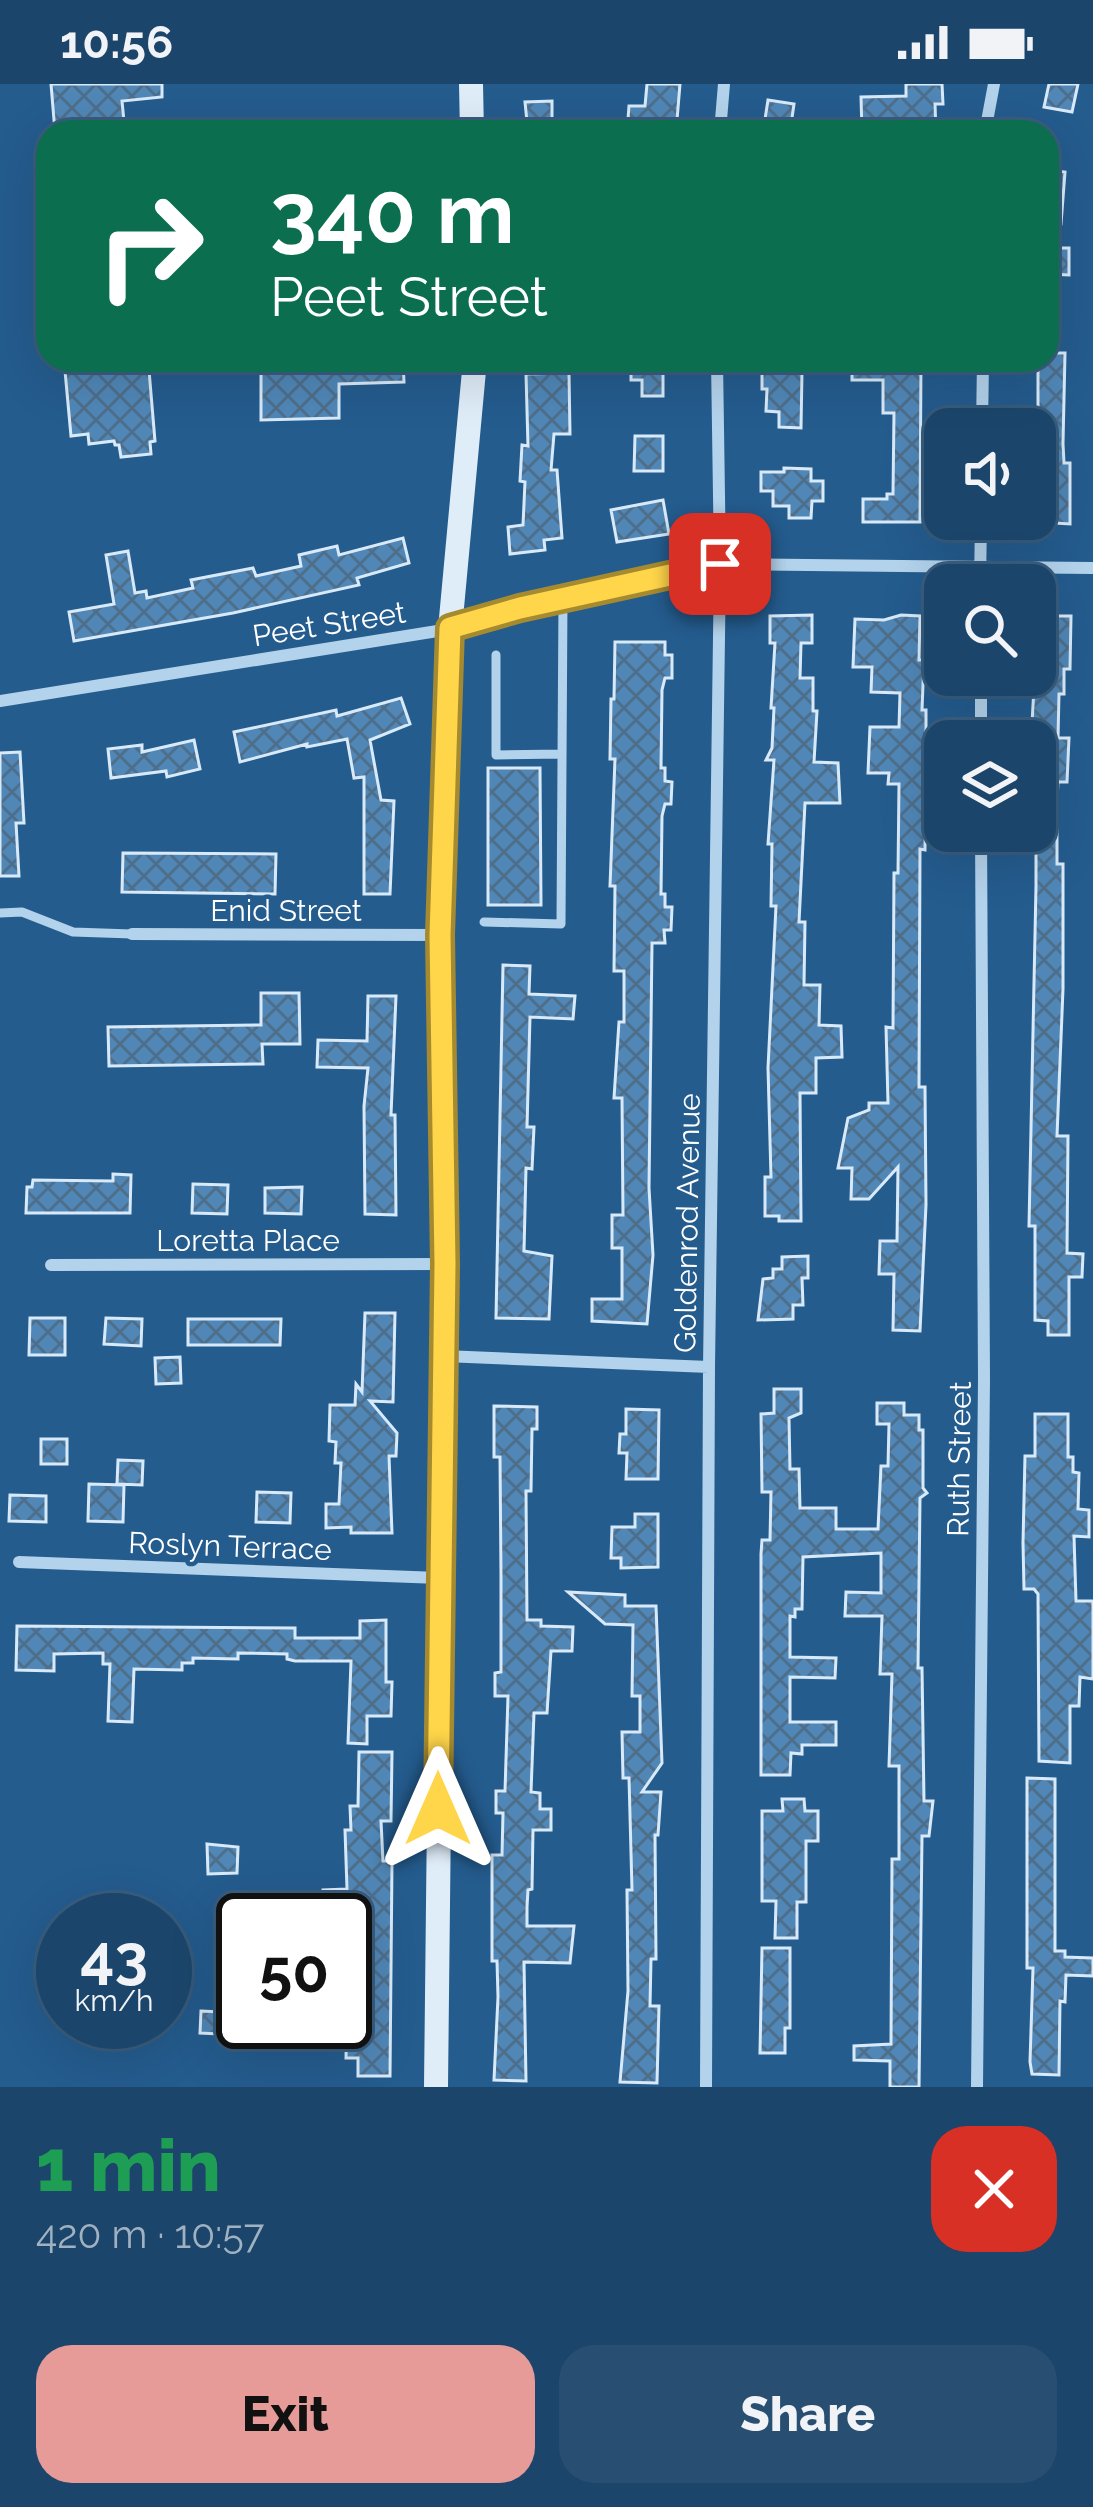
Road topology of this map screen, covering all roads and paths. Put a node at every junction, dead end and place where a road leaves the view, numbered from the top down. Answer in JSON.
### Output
{"nodes":[{"id":1,"x":471,"y":84,"type":"edge"},
{"id":2,"x":724,"y":84,"type":"edge"},
{"id":3,"x":994,"y":84,"type":"edge"},
{"id":4,"x":472,"y":120,"type":"edge"},
{"id":5,"x":721,"y":120,"type":"edge"},
{"id":6,"x":988,"y":120,"type":"edge"},
{"id":7,"x":474,"y":372,"type":"edge"},
{"id":8,"x":717,"y":372,"type":"edge"},
{"id":9,"x":982,"y":372,"type":"edge"},
{"id":10,"x":982,"y":408,"type":"edge"},
{"id":11,"x":720,"y":564,"type":"junction"},
{"id":12,"x":924,"y":566,"type":"edge"},
{"id":13,"x":1056,"y":568,"type":"edge"},
{"id":14,"x":1093,"y":568,"type":"edge"},
{"id":15,"x":563,"y":598,"type":"junction"},
{"id":16,"x":450,"y":628,"type":"junction"},
{"id":17,"x":496,"y":655,"type":"dead end"},
{"id":18,"x":0,"y":701,"type":"edge"},
{"id":19,"x":562,"y":754,"type":"junction"},
{"id":20,"x":982,"y":852,"type":"edge"},
{"id":21,"x":0,"y":913,"type":"edge"},
{"id":22,"x":484,"y":922,"type":"dead end"},
{"id":23,"x":132,"y":934,"type":"joint"},
{"id":24,"x":440,"y":935,"type":"junction"},
{"id":25,"x":445,"y":1264,"type":"junction"},
{"id":26,"x":51,"y":1265,"type":"dead end"},
{"id":27,"x":443,"y":1356,"type":"junction"},
{"id":28,"x":710,"y":1367,"type":"junction"},
{"id":29,"x":19,"y":1562,"type":"dead end"},
{"id":30,"x":439,"y":1578,"type":"junction"},
{"id":31,"x":436,"y":2087,"type":"edge"},
{"id":32,"x":706,"y":2087,"type":"edge"},
{"id":33,"x":977,"y":2087,"type":"edge"}],
"edges":[{"from":1,"to":4,"type":"main road"},
{"from":2,"to":5,"type":"street"},
{"from":3,"to":6,"type":"street"},
{"from":7,"to":16,"type":"main road"},
{"from":8,"to":11,"type":"street","name":"Goldenrod Avenue"},
{"from":9,"to":10,"type":"street"},
{"from":11,"to":12,"type":"street","name":"Peet Street"},
{"from":11,"to":15,"type":"street","name":"Peet Street"},
{"from":11,"to":28,"type":"street","name":"Goldenrod Avenue"},
{"from":13,"to":14,"type":"street","name":"Peet Street"},
{"from":15,"to":16,"type":"street","name":"Peet Street"},
{"from":15,"to":19,"type":"lane"},
{"from":16,"to":18,"type":"street","name":"Peet Street"},
{"from":16,"to":24,"type":"main road"},
{"from":17,"to":19,"type":"lane"},
{"from":19,"to":22,"type":"lane"},
{"from":20,"to":33,"type":"street","name":"Ruth Street"},
{"from":21,"to":23,"type":"lane"},
{"from":23,"to":24,"type":"street","name":"Enid Street"},
{"from":24,"to":25,"type":"main road"},
{"from":25,"to":26,"type":"street","name":"Loretta Place"},
{"from":25,"to":27,"type":"main road"},
{"from":27,"to":28,"type":"street"},
{"from":27,"to":30,"type":"main road"},
{"from":28,"to":32,"type":"street","name":"Goldenrod Avenue"},
{"from":29,"to":30,"type":"street","name":"Roslyn Terrace"},
{"from":30,"to":31,"type":"main road"}]}
